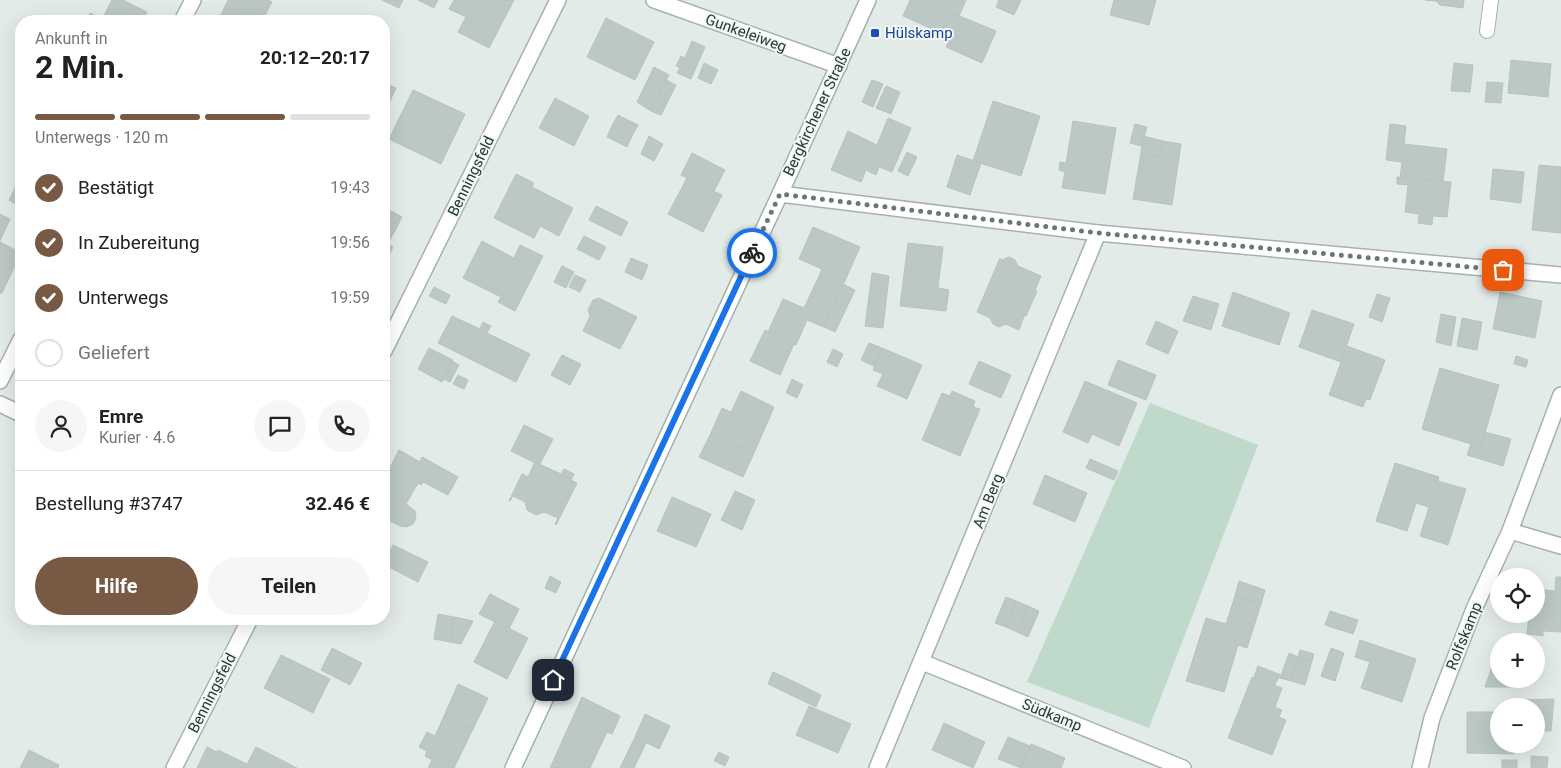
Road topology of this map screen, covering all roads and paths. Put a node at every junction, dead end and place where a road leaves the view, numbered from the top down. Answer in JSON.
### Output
{"nodes":[{"id":1,"x":193,"y":0,"type":"edge"},
{"id":2,"x":558,"y":0,"type":"edge"},
{"id":3,"x":654,"y":0,"type":"edge"},
{"id":4,"x":868,"y":0,"type":"edge"},
{"id":5,"x":1491,"y":0,"type":"edge"},
{"id":6,"x":185,"y":15,"type":"edge"},
{"id":7,"x":1487,"y":31,"type":"dead end"},
{"id":8,"x":839,"y":66,"type":"junction"},
{"id":9,"x":780,"y":194,"type":"junction"},
{"id":10,"x":1098,"y":233,"type":"junction"},
{"id":11,"x":1561,"y":275,"type":"edge"},
{"id":12,"x":390,"y":339,"type":"edge"},
{"id":13,"x":15,"y":351,"type":"edge"},
{"id":14,"x":0,"y":381,"type":"edge"},
{"id":15,"x":1561,"y":395,"type":"edge"},
{"id":16,"x":0,"y":404,"type":"edge"},
{"id":17,"x":15,"y":411,"type":"edge"},
{"id":18,"x":1510,"y":530,"type":"junction"},
{"id":19,"x":1561,"y":546,"type":"edge"},
{"id":20,"x":247,"y":625,"type":"edge"},
{"id":21,"x":922,"y":662,"type":"junction"},
{"id":22,"x":174,"y":768,"type":"edge"},
{"id":23,"x":513,"y":768,"type":"edge"},
{"id":24,"x":877,"y":768,"type":"edge"},
{"id":25,"x":1183,"y":768,"type":"edge"},
{"id":26,"x":1420,"y":768,"type":"edge"}],
"edges":[{"from":1,"to":6,"type":"street"},
{"from":2,"to":12,"type":"street","name":"Benningsfeld"},
{"from":3,"to":8,"type":"street","name":"Gunkeleiweg"},
{"from":4,"to":8,"type":"street","name":"Bergkirchener Straße"},
{"from":5,"to":7,"type":"lane"},
{"from":8,"to":9,"type":"street","name":"Bergkirchener Straße"},
{"from":9,"to":10,"type":"street"},
{"from":9,"to":23,"type":"street","name":"Bergkirchener Straße"},
{"from":10,"to":11,"type":"street"},
{"from":10,"to":21,"type":"street","name":"Am Berg"},
{"from":13,"to":14,"type":"street"},
{"from":15,"to":18,"type":"street","name":"Rolfskamp"},
{"from":16,"to":17,"type":"street"},
{"from":18,"to":19,"type":"street"},
{"from":18,"to":26,"type":"street","name":"Rolfskamp"},
{"from":20,"to":22,"type":"street","name":"Benningsfeld"},
{"from":21,"to":24,"type":"street","name":"Am Berg"},
{"from":21,"to":25,"type":"street","name":"Südkamp"}]}
